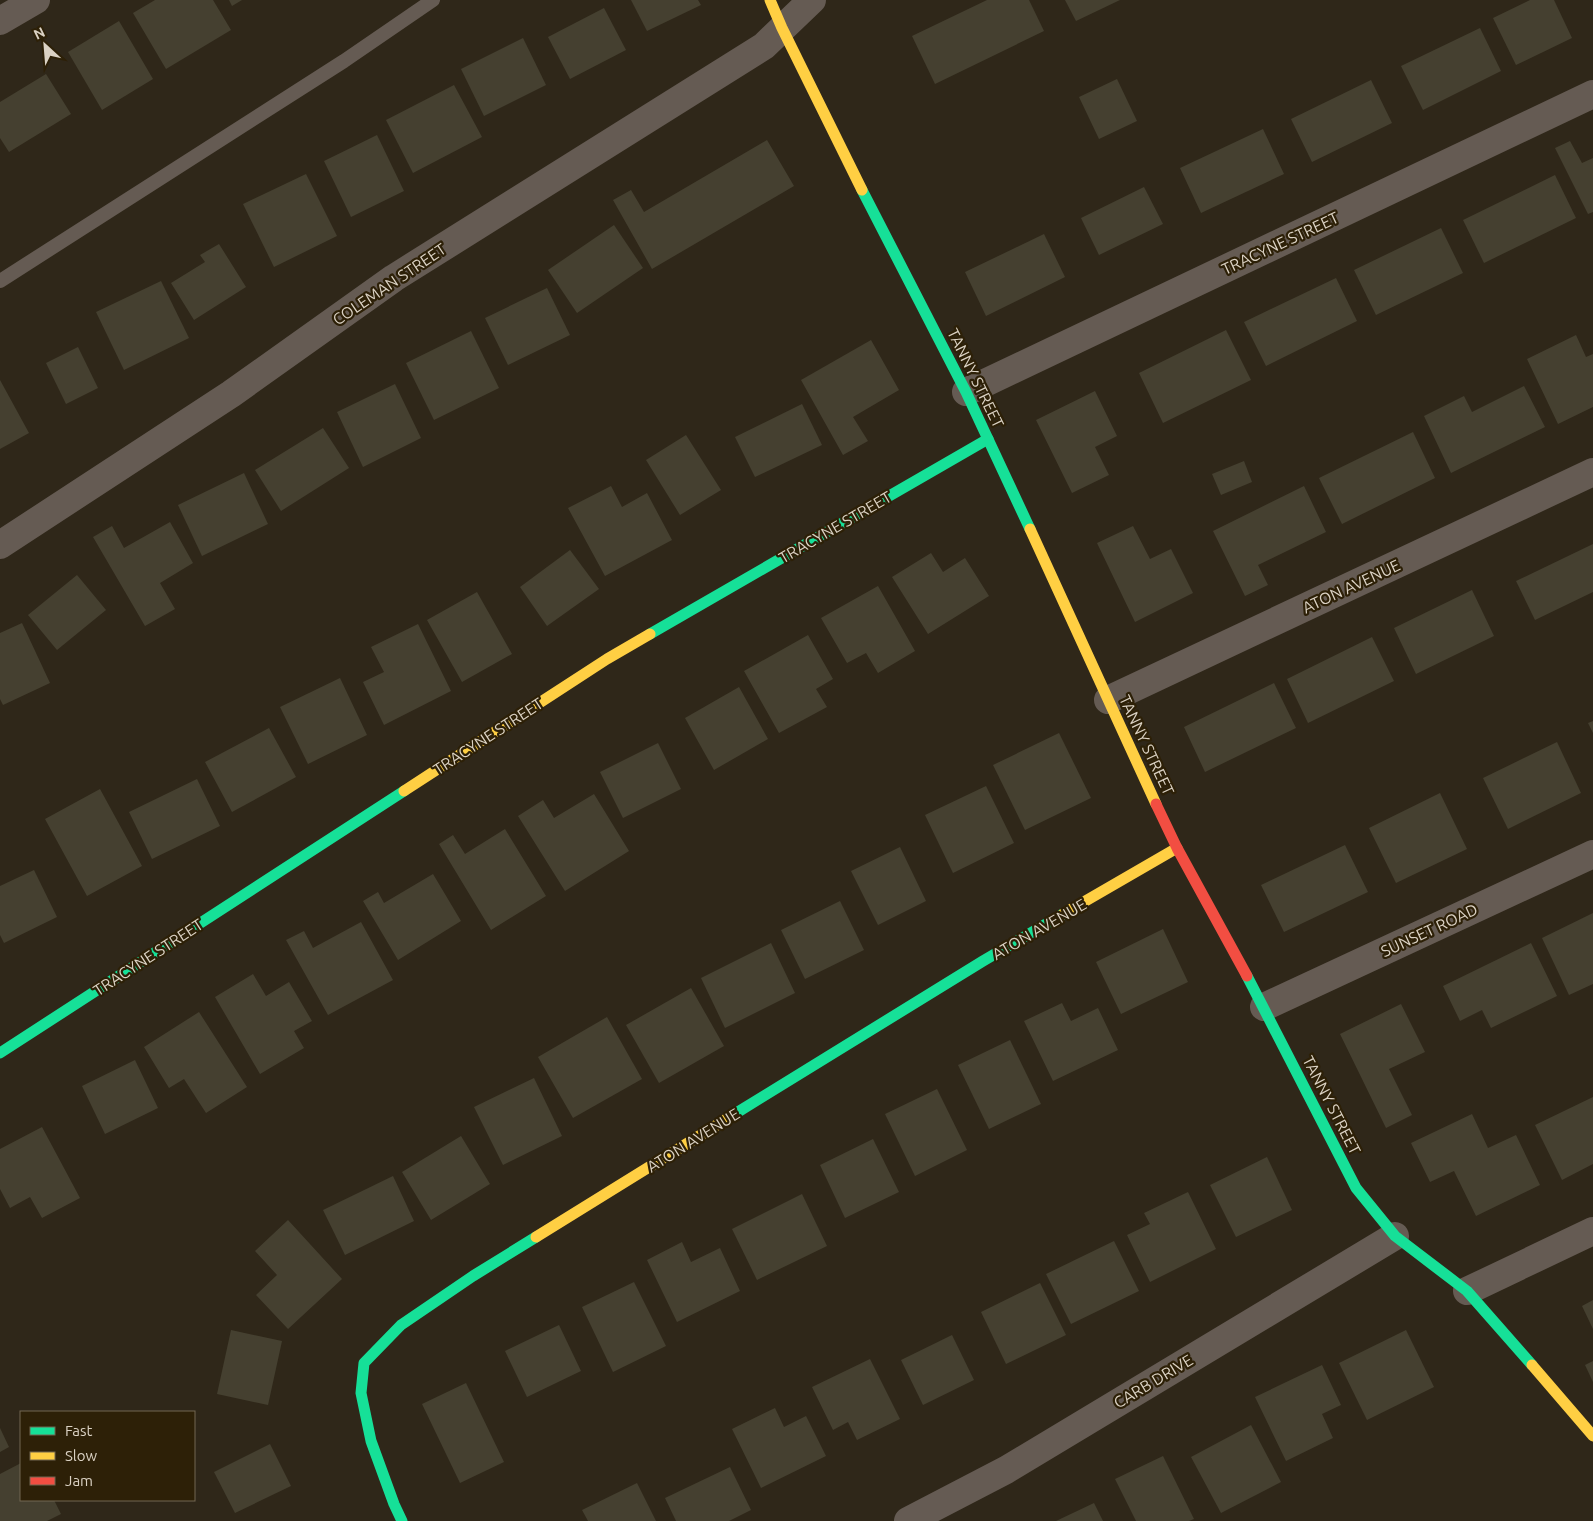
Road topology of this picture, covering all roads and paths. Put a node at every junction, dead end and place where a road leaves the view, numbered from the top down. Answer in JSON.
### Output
{"nodes":[{"id":1,"x":36,"y":0,"type":"edge"},
{"id":2,"x":434,"y":0,"type":"edge"},
{"id":3,"x":770,"y":0,"type":"edge"},
{"id":4,"x":812,"y":0,"type":"edge"},
{"id":5,"x":0,"y":21,"type":"edge"},
{"id":6,"x":782,"y":28,"type":"junction"},
{"id":7,"x":1593,"y":94,"type":"edge"},
{"id":8,"x":0,"y":281,"type":"edge"},
{"id":9,"x":966,"y":392,"type":"junction"},
{"id":10,"x":988,"y":439,"type":"junction"},
{"id":11,"x":1593,"y":472,"type":"edge"},
{"id":12,"x":0,"y":546,"type":"edge"},
{"id":13,"x":1108,"y":700,"type":"junction"},
{"id":14,"x":1177,"y":848,"type":"junction"},
{"id":15,"x":1593,"y":854,"type":"edge"},
{"id":16,"x":1264,"y":1007,"type":"junction"},
{"id":17,"x":0,"y":1053,"type":"edge"},
{"id":18,"x":1593,"y":1231,"type":"edge"},
{"id":19,"x":1395,"y":1236,"type":"junction"},
{"id":20,"x":1467,"y":1291,"type":"junction"},
{"id":21,"x":1593,"y":1436,"type":"edge"},
{"id":22,"x":402,"y":1521,"type":"edge"},
{"id":23,"x":908,"y":1521,"type":"edge"}],
"edges":[{"from":1,"to":5,"type":"street"},
{"from":2,"to":8,"type":"lane"},
{"from":3,"to":6,"type":"street","name":"TANNY STREET"},
{"from":4,"to":6,"type":"street","name":"COLEMAN STREET"},
{"from":6,"to":9,"type":"street","name":"TANNY STREET"},
{"from":6,"to":12,"type":"street","name":"COLEMAN STREET"},
{"from":7,"to":9,"type":"street","name":"TRACYNE STREET"},
{"from":9,"to":10,"type":"street","name":"TANNY STREET"},
{"from":10,"to":13,"type":"street","name":"TANNY STREET"},
{"from":10,"to":17,"type":"street","name":"TRACYNE STREET"},
{"from":11,"to":13,"type":"street","name":"ATON AVENUE"},
{"from":13,"to":14,"type":"street","name":"TANNY STREET"},
{"from":14,"to":16,"type":"street","name":"TANNY STREET"},
{"from":14,"to":22,"type":"street","name":"ATON AVENUE"},
{"from":15,"to":16,"type":"street","name":"SUNSET ROAD"},
{"from":16,"to":19,"type":"street","name":"TANNY STREET"},
{"from":18,"to":20,"type":"street"},
{"from":19,"to":20,"type":"street","name":"TANNY STREET"},
{"from":19,"to":23,"type":"street","name":"CARB DRIVE"},
{"from":20,"to":21,"type":"street","name":"TANNY STREET"}]}
